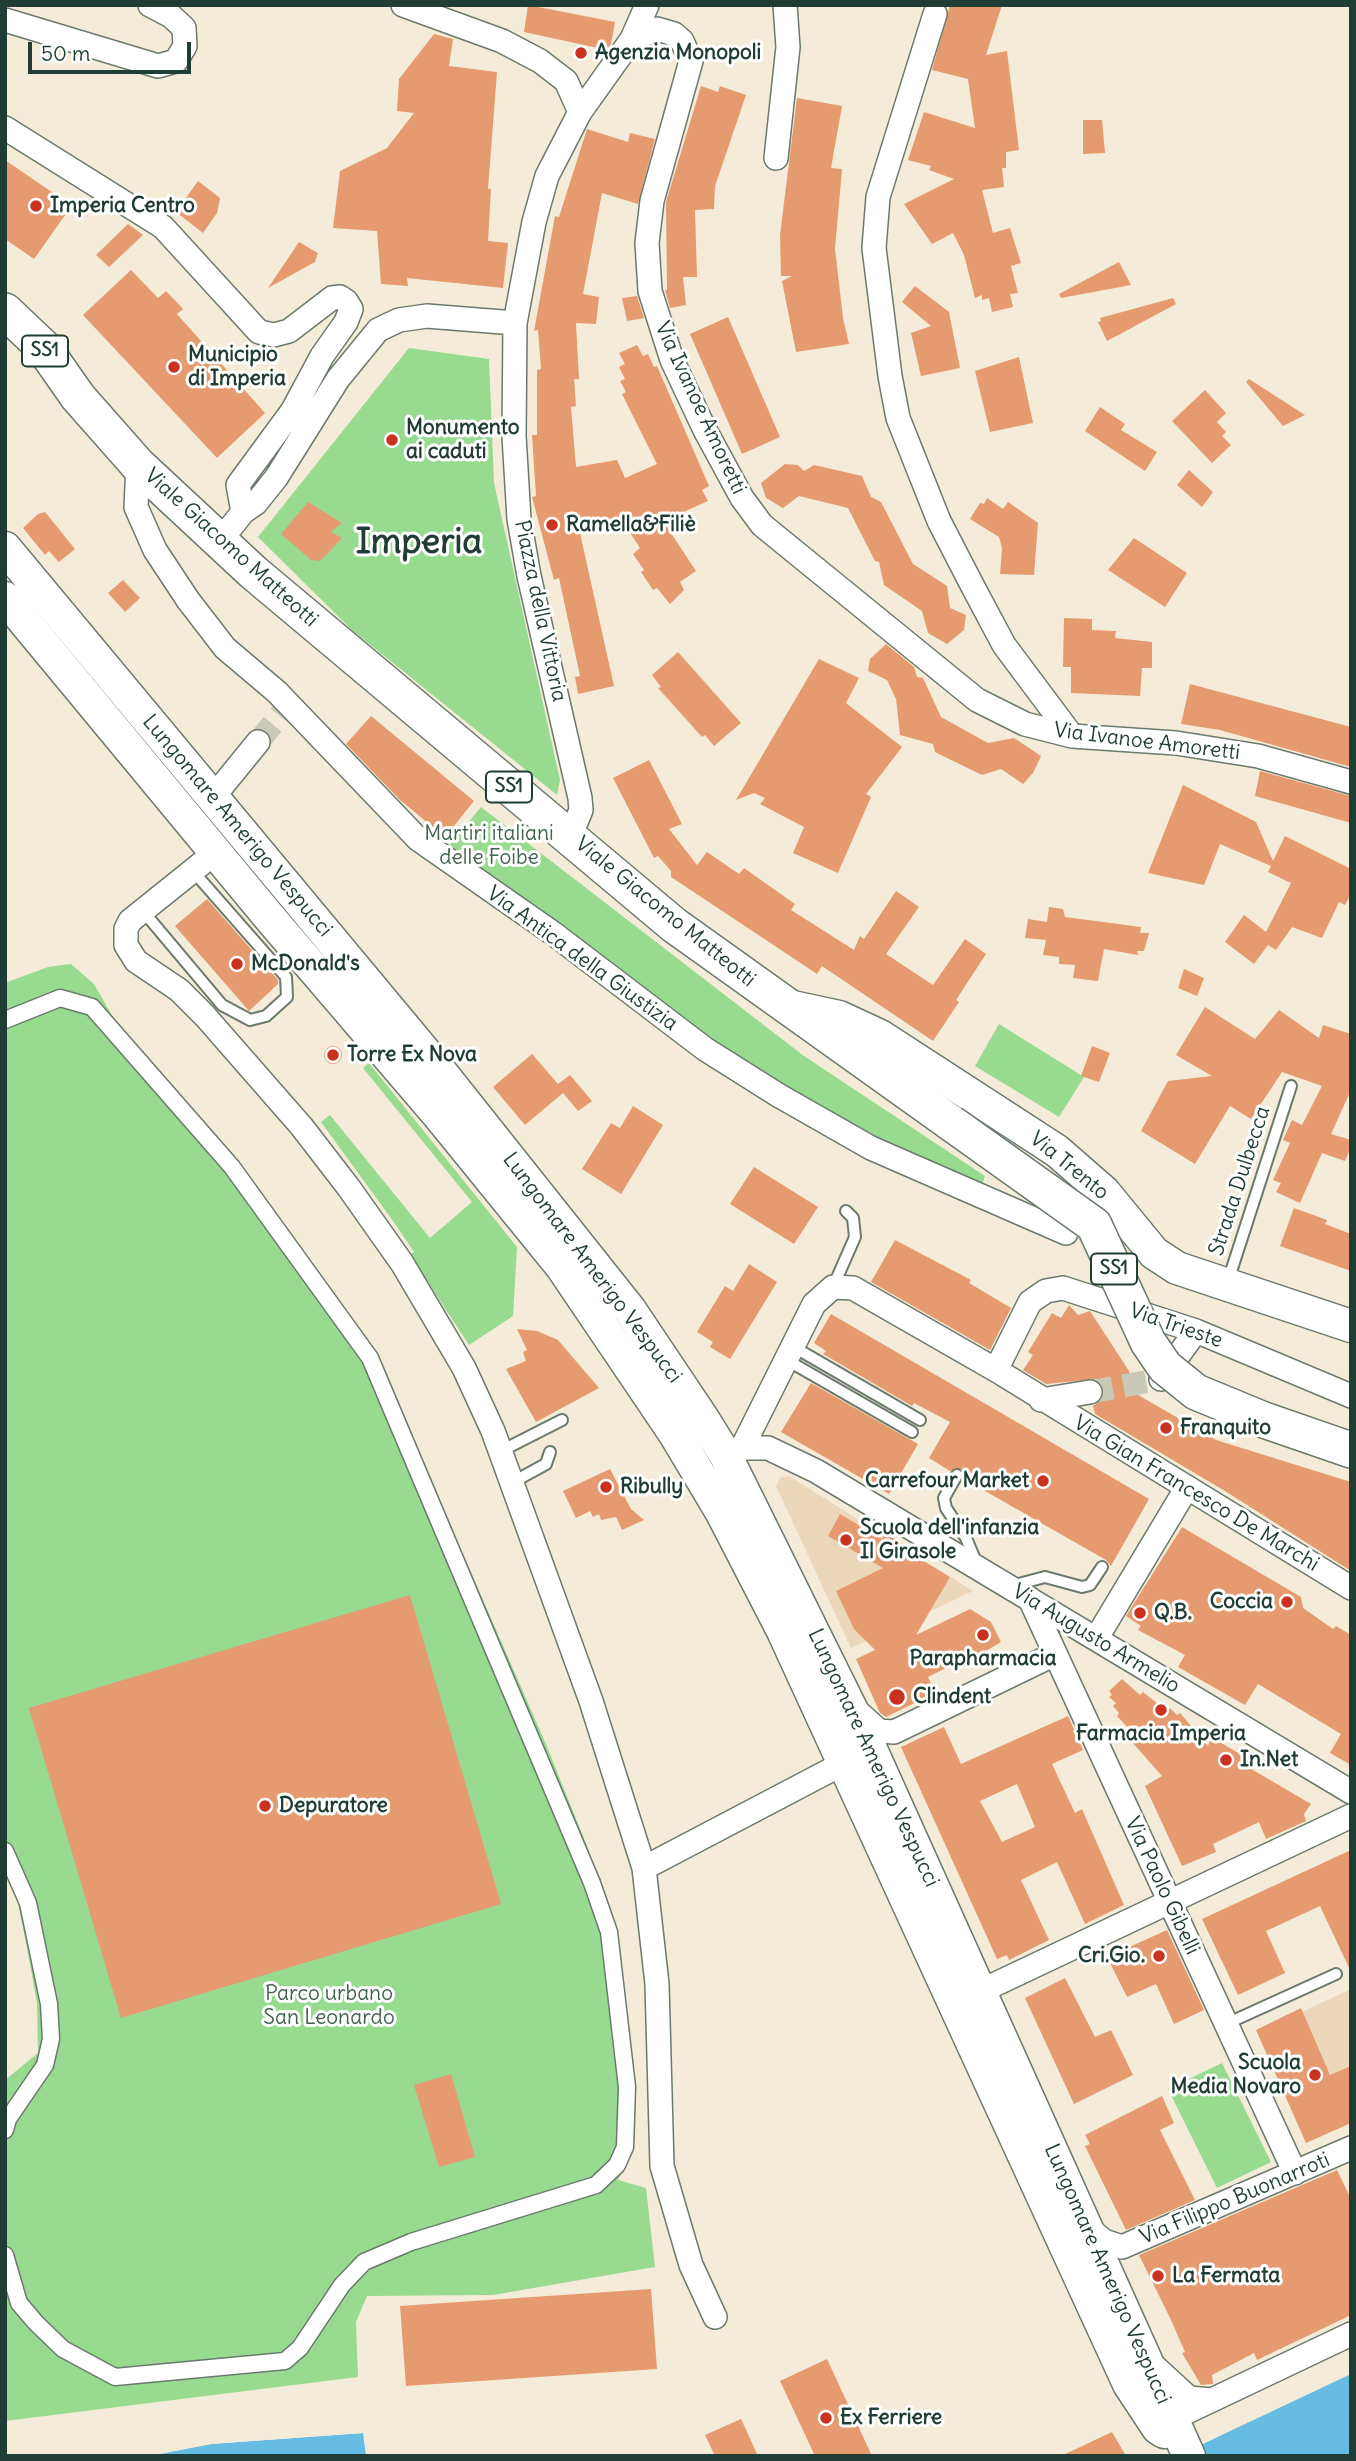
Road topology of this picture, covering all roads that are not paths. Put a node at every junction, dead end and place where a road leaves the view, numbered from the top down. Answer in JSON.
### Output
{"nodes":[{"id":1,"x":150,"y":5,"type":"edge"},
{"id":2,"x":403,"y":5,"type":"edge"},
{"id":3,"x":647,"y":5,"type":"edge"},
{"id":4,"x":785,"y":5,"type":"edge"},
{"id":5,"x":935,"y":14,"type":"dead end"},
{"id":6,"x":5,"y":20,"type":"edge"},
{"id":7,"x":632,"y":39,"type":"junction"},
{"id":8,"x":580,"y":112,"type":"junction"},
{"id":9,"x":5,"y":128,"type":"edge"},
{"id":10,"x":776,"y":158,"type":"dead end"},
{"id":11,"x":5,"y":311,"type":"edge"},
{"id":12,"x":515,"y":323,"type":"junction"},
{"id":13,"x":138,"y":464,"type":"junction"},
{"id":14,"x":243,"y":512,"type":"junction"},
{"id":15,"x":220,"y":541,"type":"junction"},
{"id":16,"x":5,"y":548,"type":"edge"},
{"id":17,"x":5,"y":598,"type":"edge"},
{"id":18,"x":1072,"y":736,"type":"junction"},
{"id":19,"x":258,"y":742,"type":"tunnel mouth"},
{"id":20,"x":1351,"y":782,"type":"edge"},
{"id":21,"x":214,"y":796,"type":"junction"},
{"id":22,"x":570,"y":837,"type":"junction"},
{"id":23,"x":205,"y":861,"type":"junction"},
{"id":24,"x":143,"y":911,"type":"junction"},
{"id":25,"x":783,"y":1005,"type":"junction"},
{"id":26,"x":5,"y":1020,"type":"edge"},
{"id":27,"x":937,"y":1073,"type":"junction"},
{"id":28,"x":1291,"y":1086,"type":"dead end"},
{"id":29,"x":904,"y":1090,"type":"junction"},
{"id":30,"x":846,"y":1211,"type":"dead end"},
{"id":31,"x":1066,"y":1233,"type":"dead end"},
{"id":32,"x":833,"y":1287,"type":"junction"},
{"id":33,"x":1226,"y":1287,"type":"junction"},
{"id":34,"x":1351,"y":1326,"type":"edge"},
{"id":35,"x":1196,"y":1331,"type":"junction"},
{"id":36,"x":789,"y":1352,"type":"junction"},
{"id":37,"x":996,"y":1370,"type":"junction"},
{"id":38,"x":1161,"y":1379,"type":"tunnel mouth"},
{"id":39,"x":1090,"y":1392,"type":"tunnel mouth"},
{"id":40,"x":1351,"y":1396,"type":"edge"},
{"id":41,"x":1041,"y":1400,"type":"junction"},
{"id":42,"x":562,"y":1420,"type":"dead end"},
{"id":43,"x":920,"y":1420,"type":"dead end"},
{"id":44,"x":912,"y":1432,"type":"dead end"},
{"id":45,"x":675,"y":1434,"type":"junction"},
{"id":46,"x":1351,"y":1450,"type":"edge"},
{"id":47,"x":501,"y":1451,"type":"junction"},
{"id":48,"x":550,"y":1452,"type":"dead end"},
{"id":49,"x":734,"y":1452,"type":"junction"},
{"id":50,"x":957,"y":1475,"type":"dead end"},
{"id":51,"x":513,"y":1482,"type":"junction"},
{"id":52,"x":1186,"y":1489,"type":"junction"},
{"id":53,"x":722,"y":1511,"type":"junction"},
{"id":54,"x":1102,"y":1567,"type":"dead end"},
{"id":55,"x":979,"y":1569,"type":"junction"},
{"id":56,"x":1008,"y":1587,"type":"junction"},
{"id":57,"x":1351,"y":1588,"type":"edge"},
{"id":58,"x":1030,"y":1599,"type":"junction"},
{"id":59,"x":1096,"y":1639,"type":"junction"},
{"id":60,"x":1055,"y":1654,"type":"junction"},
{"id":61,"x":846,"y":1698,"type":"junction"},
{"id":62,"x":844,"y":1763,"type":"junction"},
{"id":63,"x":1351,"y":1793,"type":"edge"},
{"id":64,"x":893,"y":1797,"type":"junction"},
{"id":65,"x":1351,"y":1816,"type":"edge"},
{"id":66,"x":5,"y":1851,"type":"edge"},
{"id":67,"x":644,"y":1868,"type":"junction"},
{"id":68,"x":1170,"y":1902,"type":"junction"},
{"id":69,"x":930,"y":1952,"type":"junction"},
{"id":70,"x":1336,"y":1974,"type":"dead end"},
{"id":71,"x":981,"y":1991,"type":"junction"},
{"id":72,"x":1226,"y":2024,"type":"junction"},
{"id":73,"x":986,"y":2070,"type":"junction"},
{"id":74,"x":1030,"y":2101,"type":"junction"},
{"id":75,"x":5,"y":2130,"type":"edge"},
{"id":76,"x":1351,"y":2148,"type":"edge"},
{"id":77,"x":1295,"y":2173,"type":"junction"},
{"id":78,"x":1084,"y":2224,"type":"junction"},
{"id":79,"x":5,"y":2255,"type":"edge"},
{"id":80,"x":1072,"y":2257,"type":"junction"},
{"id":81,"x":1111,"y":2286,"type":"junction"},
{"id":82,"x":715,"y":2317,"type":"dead end"},
{"id":83,"x":1351,"y":2334,"type":"edge"},
{"id":84,"x":1143,"y":2354,"type":"junction"},
{"id":85,"x":1211,"y":2400,"type":"junction"},
{"id":86,"x":1182,"y":2439,"type":"edge"}],
"edges":[{"from":1,"to":6,"type":"street"},
{"from":2,"to":8,"type":"street"},
{"from":3,"to":7,"type":"street"},
{"from":4,"to":10,"type":"street"},
{"from":5,"to":18,"type":"street"},
{"from":7,"to":8,"type":"street"},
{"from":7,"to":18,"type":"street","name":"Via Ivanoe Amoretti"},
{"from":8,"to":12,"type":"street"},
{"from":9,"to":14,"type":"street"},
{"from":11,"to":13,"type":"main road","name":"Viale Giacomo Matteotti","number":"SS1"},
{"from":12,"to":14,"type":"street"},
{"from":12,"to":22,"type":"street","name":"Piazza della Vittoria"},
{"from":13,"to":15,"type":"main road","name":"Viale Giacomo Matteotti","number":"SS1"},
{"from":13,"to":31,"type":"street","name":"Via Antica della Giustizia"},
{"from":14,"to":15,"type":"street"},
{"from":15,"to":22,"type":"main road","name":"Viale Giacomo Matteotti","number":"SS1"},
{"from":16,"to":21,"type":"main road","name":"Lungomare Amerigo Vespucci"},
{"from":17,"to":23,"type":"main road","name":"Lungomare Amerigo Vespucci"},
{"from":18,"to":20,"type":"street","name":"Via Ivanoe Amoretti"},
{"from":19,"to":21,"type":"street"},
{"from":21,"to":49,"type":"main road","name":"Lungomare Amerigo Vespucci"},
{"from":22,"to":25,"type":"main road","name":"Viale Giacomo Matteotti","number":"SS1"},
{"from":23,"to":24,"type":"street"},
{"from":23,"to":24,"type":"lane"},
{"from":23,"to":45,"type":"main road","name":"Lungomare Amerigo Vespucci"},
{"from":24,"to":47,"type":"street"},
{"from":25,"to":27,"type":"main road","name":"Via Trento"},
{"from":25,"to":29,"type":"main road","name":"Viale Giacomo Matteotti","number":"SS1"},
{"from":26,"to":79,"type":"street"},
{"from":27,"to":29,"type":"main road"},
{"from":27,"to":33,"type":"main road","name":"Via Trento"},
{"from":28,"to":33,"type":"lane","name":"Strada Dulbecca"},
{"from":29,"to":46,"type":"main road","name":"Viale Giacomo Matteotti","number":"SS1","bridge":true},
{"from":30,"to":32,"type":"lane"},
{"from":32,"to":36,"type":"street"},
{"from":32,"to":37,"type":"street","name":"Via Gian Francesco De Marchi"},
{"from":33,"to":34,"type":"main road","name":"Via Trento"},
{"from":35,"to":37,"type":"street","name":"Via Trieste"},
{"from":35,"to":38,"type":"street"},
{"from":35,"to":40,"type":"street","name":"Via Trieste"},
{"from":36,"to":43,"type":"lane"},
{"from":36,"to":44,"type":"lane"},
{"from":36,"to":49,"type":"street"},
{"from":37,"to":41,"type":"street","name":"Via Gian Francesco De Marchi"},
{"from":39,"to":41,"type":"street","name":"Via Gian Francesco De Marchi"},
{"from":41,"to":52,"type":"street","name":"Via Gian Francesco De Marchi"},
{"from":42,"to":47,"type":"lane"},
{"from":45,"to":49,"type":"main road"},
{"from":45,"to":53,"type":"main road","name":"Lungomare Amerigo Vespucci"},
{"from":47,"to":51,"type":"street"},
{"from":48,"to":51,"type":"lane"},
{"from":49,"to":53,"type":"main road"},
{"from":49,"to":55,"type":"street","name":"Via Augusto Armelio"},
{"from":49,"to":61,"type":"main road","name":"Lungomare Amerigo Vespucci"},
{"from":50,"to":55,"type":"lane"},
{"from":51,"to":67,"type":"street"},
{"from":52,"to":57,"type":"street","name":"Via Gian Francesco De Marchi"},
{"from":52,"to":59,"type":"street"},
{"from":53,"to":62,"type":"main road","name":"Lungomare Amerigo Vespucci"},
{"from":54,"to":56,"type":"lane"},
{"from":55,"to":56,"type":"street","name":"Via Augusto Armelio"},
{"from":56,"to":58,"type":"street","name":"Via Augusto Armelio"},
{"from":58,"to":59,"type":"street","name":"Via Augusto Armelio"},
{"from":58,"to":60,"type":"street","name":"Via Paolo Gibelli"},
{"from":59,"to":63,"type":"street","name":"Via Augusto Armelio"},
{"from":60,"to":61,"type":"street"},
{"from":60,"to":68,"type":"street","name":"Via Paolo Gibelli"},
{"from":61,"to":64,"type":"main road","name":"Lungomare Amerigo Vespucci"},
{"from":62,"to":64,"type":"main road"},
{"from":62,"to":67,"type":"street"},
{"from":62,"to":69,"type":"main road","name":"Lungomare Amerigo Vespucci"},
{"from":64,"to":71,"type":"main road","name":"Lungomare Amerigo Vespucci"},
{"from":65,"to":68,"type":"street"},
{"from":66,"to":75,"type":"street"},
{"from":67,"to":82,"type":"street"},
{"from":68,"to":71,"type":"street"},
{"from":68,"to":72,"type":"street","name":"Via Paolo Gibelli"},
{"from":69,"to":71,"type":"main road"},
{"from":69,"to":73,"type":"main road","name":"Lungomare Amerigo Vespucci"},
{"from":70,"to":72,"type":"lane"},
{"from":71,"to":74,"type":"main road","name":"Lungomare Amerigo Vespucci"},
{"from":72,"to":77,"type":"street","name":"Via Paolo Gibelli"},
{"from":73,"to":74,"type":"main road"},
{"from":73,"to":80,"type":"main road","name":"Lungomare Amerigo Vespucci"},
{"from":74,"to":78,"type":"main road","name":"Lungomare Amerigo Vespucci"},
{"from":76,"to":77,"type":"street","name":"Via Filippo Buonarroti"},
{"from":77,"to":78,"type":"street","name":"Via Filippo Buonarroti"},
{"from":78,"to":81,"type":"main road","name":"Lungomare Amerigo Vespucci"},
{"from":80,"to":81,"type":"main road"},
{"from":80,"to":86,"type":"main road","name":"Lungomare Amerigo Vespucci"},
{"from":81,"to":84,"type":"main road","name":"Lungomare Amerigo Vespucci"},
{"from":83,"to":85,"type":"street"},
{"from":84,"to":85,"type":"street"},
{"from":84,"to":86,"type":"main road","name":"Lungomare Amerigo Vespucci"},
{"from":85,"to":86,"type":"street"}]}
